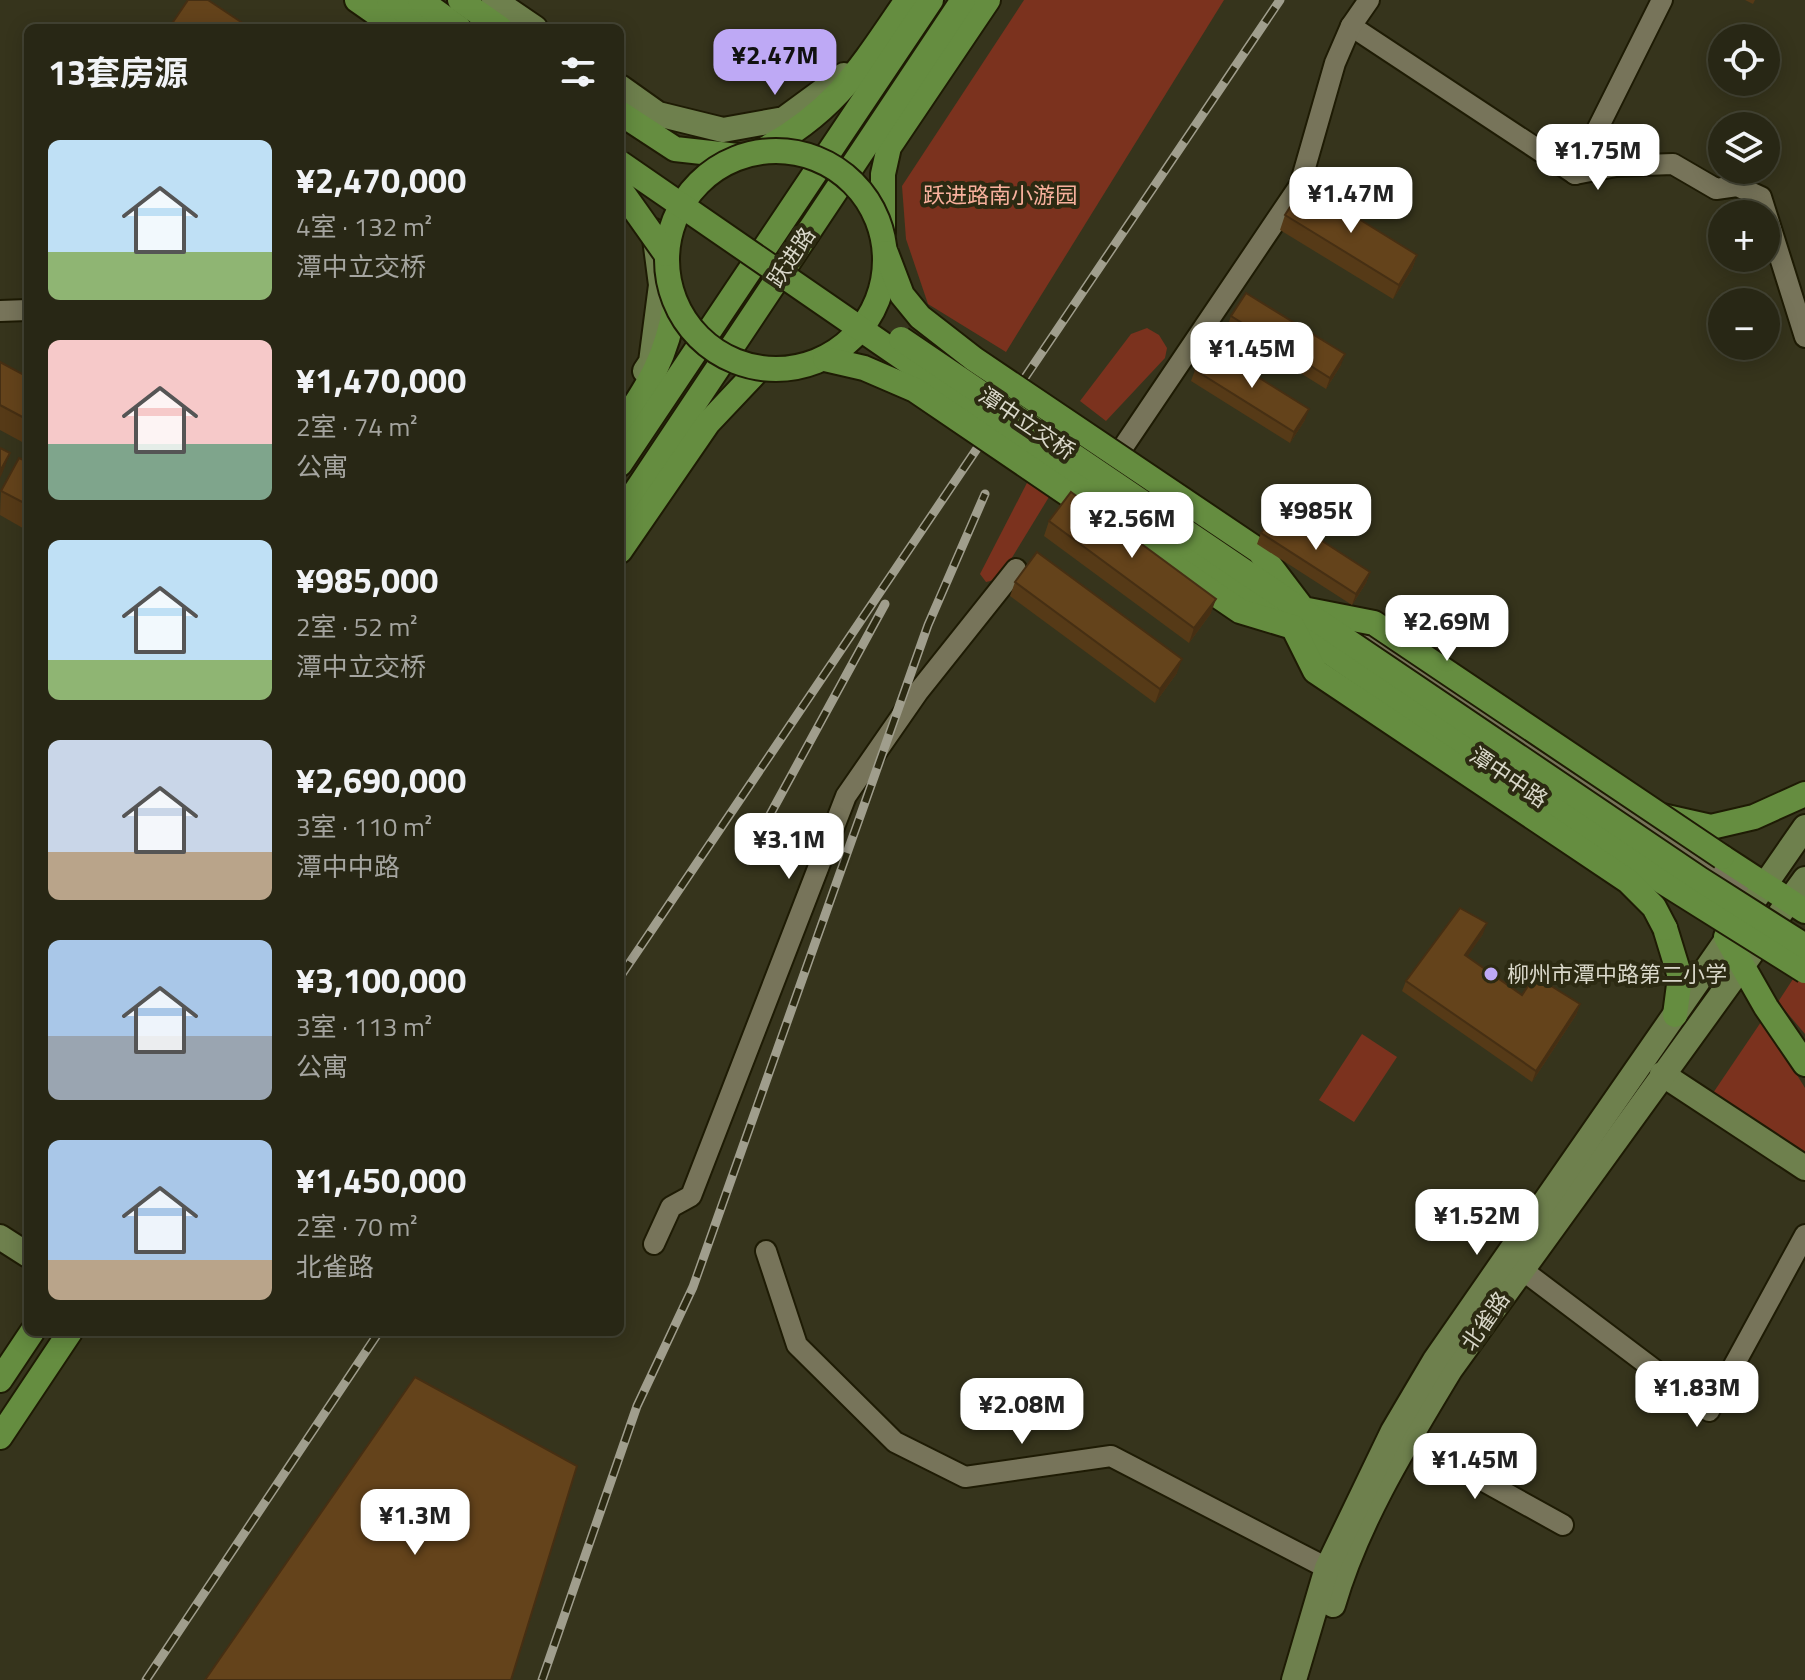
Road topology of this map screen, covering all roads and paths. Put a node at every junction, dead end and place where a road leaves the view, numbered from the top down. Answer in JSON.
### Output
{"nodes":[{"id":1,"x":357,"y":0,"type":"edge"},
{"id":2,"x":372,"y":0,"type":"edge"},
{"id":3,"x":389,"y":0,"type":"edge"},
{"id":4,"x":420,"y":0,"type":"edge"},
{"id":5,"x":460,"y":0,"type":"edge"},
{"id":6,"x":494,"y":0,"type":"edge"},
{"id":7,"x":894,"y":0,"type":"edge"},
{"id":8,"x":907,"y":0,"type":"edge"},
{"id":9,"x":931,"y":0,"type":"edge"},
{"id":10,"x":963,"y":0,"type":"edge"},
{"id":11,"x":988,"y":0,"type":"edge"},
{"id":12,"x":1369,"y":0,"type":"edge"},
{"id":13,"x":1662,"y":0,"type":"edge"},
{"id":14,"x":391,"y":24,"type":"edge"},
{"id":15,"x":407,"y":24,"type":"edge"},
{"id":16,"x":423,"y":24,"type":"edge"},
{"id":17,"x":453,"y":24,"type":"edge"},
{"id":18,"x":494,"y":24,"type":"edge"},
{"id":19,"x":529,"y":24,"type":"edge"},
{"id":20,"x":1351,"y":26,"type":"junction"},
{"id":21,"x":624,"y":90,"type":"edge"},
{"id":22,"x":624,"y":116,"type":"edge"},
{"id":23,"x":624,"y":146,"type":"edge"},
{"id":24,"x":750,"y":154,"type":"junction"},
{"id":25,"x":624,"y":166,"type":"edge"},
{"id":26,"x":1575,"y":174,"type":"junction"},
{"id":27,"x":624,"y":180,"type":"edge"},
{"id":28,"x":624,"y":195,"type":"edge"},
{"id":29,"x":884,"y":242,"type":"junction"},
{"id":30,"x":666,"y":254,"type":"junction"},
{"id":31,"x":675,"y":305,"type":"junction"},
{"id":32,"x":24,"y":310,"type":"edge"},
{"id":33,"x":0,"y":311,"type":"edge"},
{"id":34,"x":1805,"y":337,"type":"edge"},
{"id":35,"x":825,"y":359,"type":"junction"},
{"id":36,"x":760,"y":368,"type":"junction"},
{"id":37,"x":624,"y":402,"type":"edge"},
{"id":38,"x":624,"y":421,"type":"edge"},
{"id":39,"x":624,"y":458,"type":"edge"},
{"id":40,"x":1112,"y":465,"type":"junction"},
{"id":41,"x":624,"y":509,"type":"edge"},
{"id":42,"x":624,"y":545,"type":"edge"},
{"id":43,"x":1016,"y":569,"type":"dead end"},
{"id":44,"x":1218,"y":573,"type":"joint"},
{"id":45,"x":1278,"y":577,"type":"junction"},
{"id":46,"x":1254,"y":611,"type":"junction"},
{"id":47,"x":1298,"y":618,"type":"junction"},
{"id":48,"x":1805,"y":794,"type":"edge"},
{"id":49,"x":1656,"y":815,"type":"junction"},
{"id":50,"x":1805,"y":827,"type":"edge"},
{"id":51,"x":1805,"y":879,"type":"edge"},
{"id":52,"x":1761,"y":891,"type":"junction"},
{"id":53,"x":1797,"y":906,"type":"edge"},
{"id":54,"x":1726,"y":937,"type":"junction"},
{"id":55,"x":1805,"y":946,"type":"edge"},
{"id":56,"x":1743,"y":965,"type":"junction"},
{"id":57,"x":1805,"y":971,"type":"edge"},
{"id":58,"x":1675,"y":1015,"type":"junction"},
{"id":59,"x":1805,"y":1043,"type":"edge"},
{"id":60,"x":1805,"y":1064,"type":"edge"},
{"id":61,"x":1662,"y":1074,"type":"junction"},
{"id":62,"x":1805,"y":1168,"type":"edge"},
{"id":63,"x":1805,"y":1235,"type":"edge"},
{"id":64,"x":0,"y":1237,"type":"edge"},
{"id":65,"x":654,"y":1244,"type":"dead end"},
{"id":66,"x":766,"y":1251,"type":"dead end"},
{"id":67,"x":24,"y":1252,"type":"edge"},
{"id":68,"x":1521,"y":1269,"type":"junction"},
{"id":69,"x":29,"y":1336,"type":"edge"},
{"id":70,"x":67,"y":1336,"type":"edge"},
{"id":71,"x":0,"y":1380,"type":"edge"},
{"id":72,"x":0,"y":1437,"type":"edge"},
{"id":73,"x":1408,"y":1439,"type":"junction"},
{"id":74,"x":1563,"y":1525,"type":"dead end"},
{"id":75,"x":1327,"y":1568,"type":"junction"},
{"id":76,"x":1294,"y":1680,"type":"edge"},
{"id":77,"x":1311,"y":1680,"type":"edge"}],
"edges":[{"from":1,"to":14,"type":"main road"},
{"from":2,"to":15,"type":"street"},
{"from":3,"to":16,"type":"main road"},
{"from":4,"to":17,"type":"main road"},
{"from":5,"to":18,"type":"main road"},
{"from":6,"to":19,"type":"street"},
{"from":7,"to":21,"type":"street"},
{"from":8,"to":24,"type":"main road"},
{"from":9,"to":39,"type":"main road","name":"跃进路"},
{"from":10,"to":41,"type":"main road","name":"跃进路"},
{"from":11,"to":29,"type":"main road"},
{"from":12,"to":20,"type":"street"},
{"from":13,"to":26,"type":"street"},
{"from":20,"to":26,"type":"street"},
{"from":20,"to":40,"type":"street"},
{"from":22,"to":24,"type":"main road"},
{"from":23,"to":47,"type":"main road","name":"潭中立交桥","bridge":true},
{"from":24,"to":29,"type":"main road","bridge":true},
{"from":24,"to":30,"type":"main road","bridge":true},
{"from":25,"to":44,"type":"main road","name":"潭中立交桥","bridge":true},
{"from":26,"to":34,"type":"street"},
{"from":27,"to":37,"type":"street"},
{"from":28,"to":30,"type":"main road","bridge":true},
{"from":29,"to":35,"type":"main road","bridge":true},
{"from":29,"to":47,"type":"main road","bridge":true},
{"from":30,"to":31,"type":"main road","bridge":true},
{"from":31,"to":36,"type":"main road","bridge":true},
{"from":31,"to":38,"type":"main road"},
{"from":32,"to":33,"type":"street"},
{"from":35,"to":36,"type":"main road","bridge":true},
{"from":35,"to":47,"type":"main road","bridge":true},
{"from":36,"to":42,"type":"main road"},
{"from":40,"to":45,"type":"street"},
{"from":40,"to":46,"type":"street"},
{"from":43,"to":65,"type":"street"},
{"from":44,"to":47,"type":"main road","name":"潭中中路","bridge":true},
{"from":45,"to":46,"type":"street"},
{"from":45,"to":52,"type":"street"},
{"from":46,"to":54,"type":"street"},
{"from":47,"to":49,"type":"main road","bridge":true},
{"from":47,"to":55,"type":"main road","name":"潭中中路","bridge":true},
{"from":47,"to":57,"type":"main road","name":"潭中中路","bridge":true},
{"from":47,"to":58,"type":"main road","bridge":true},
{"from":48,"to":49,"type":"main road","bridge":true},
{"from":49,"to":52,"type":"main road","bridge":true},
{"from":50,"to":52,"type":"street","name":"北雀路"},
{"from":51,"to":53,"type":"street","name":"北雀路"},
{"from":52,"to":53,"type":"main road"},
{"from":52,"to":54,"type":"street","name":"北雀路"},
{"from":53,"to":56,"type":"street","name":"北雀路"},
{"from":54,"to":56,"type":"main road"},
{"from":54,"to":58,"type":"street","name":"北雀路"},
{"from":56,"to":59,"type":"main road"},
{"from":56,"to":60,"type":"main road"},
{"from":56,"to":61,"type":"street","name":"北雀路"},
{"from":58,"to":75,"type":"street","name":"北雀路"},
{"from":61,"to":62,"type":"street"},
{"from":61,"to":68,"type":"street","name":"北雀路"},
{"from":63,"to":68,"type":"street"},
{"from":64,"to":67,"type":"street"},
{"from":66,"to":75,"type":"street"},
{"from":68,"to":73,"type":"street","name":"北雀路"},
{"from":69,"to":71,"type":"main road"},
{"from":70,"to":72,"type":"main road"},
{"from":73,"to":74,"type":"street"},
{"from":73,"to":77,"type":"street","name":"北雀路"},
{"from":75,"to":76,"type":"street","name":"北雀路"}]}
